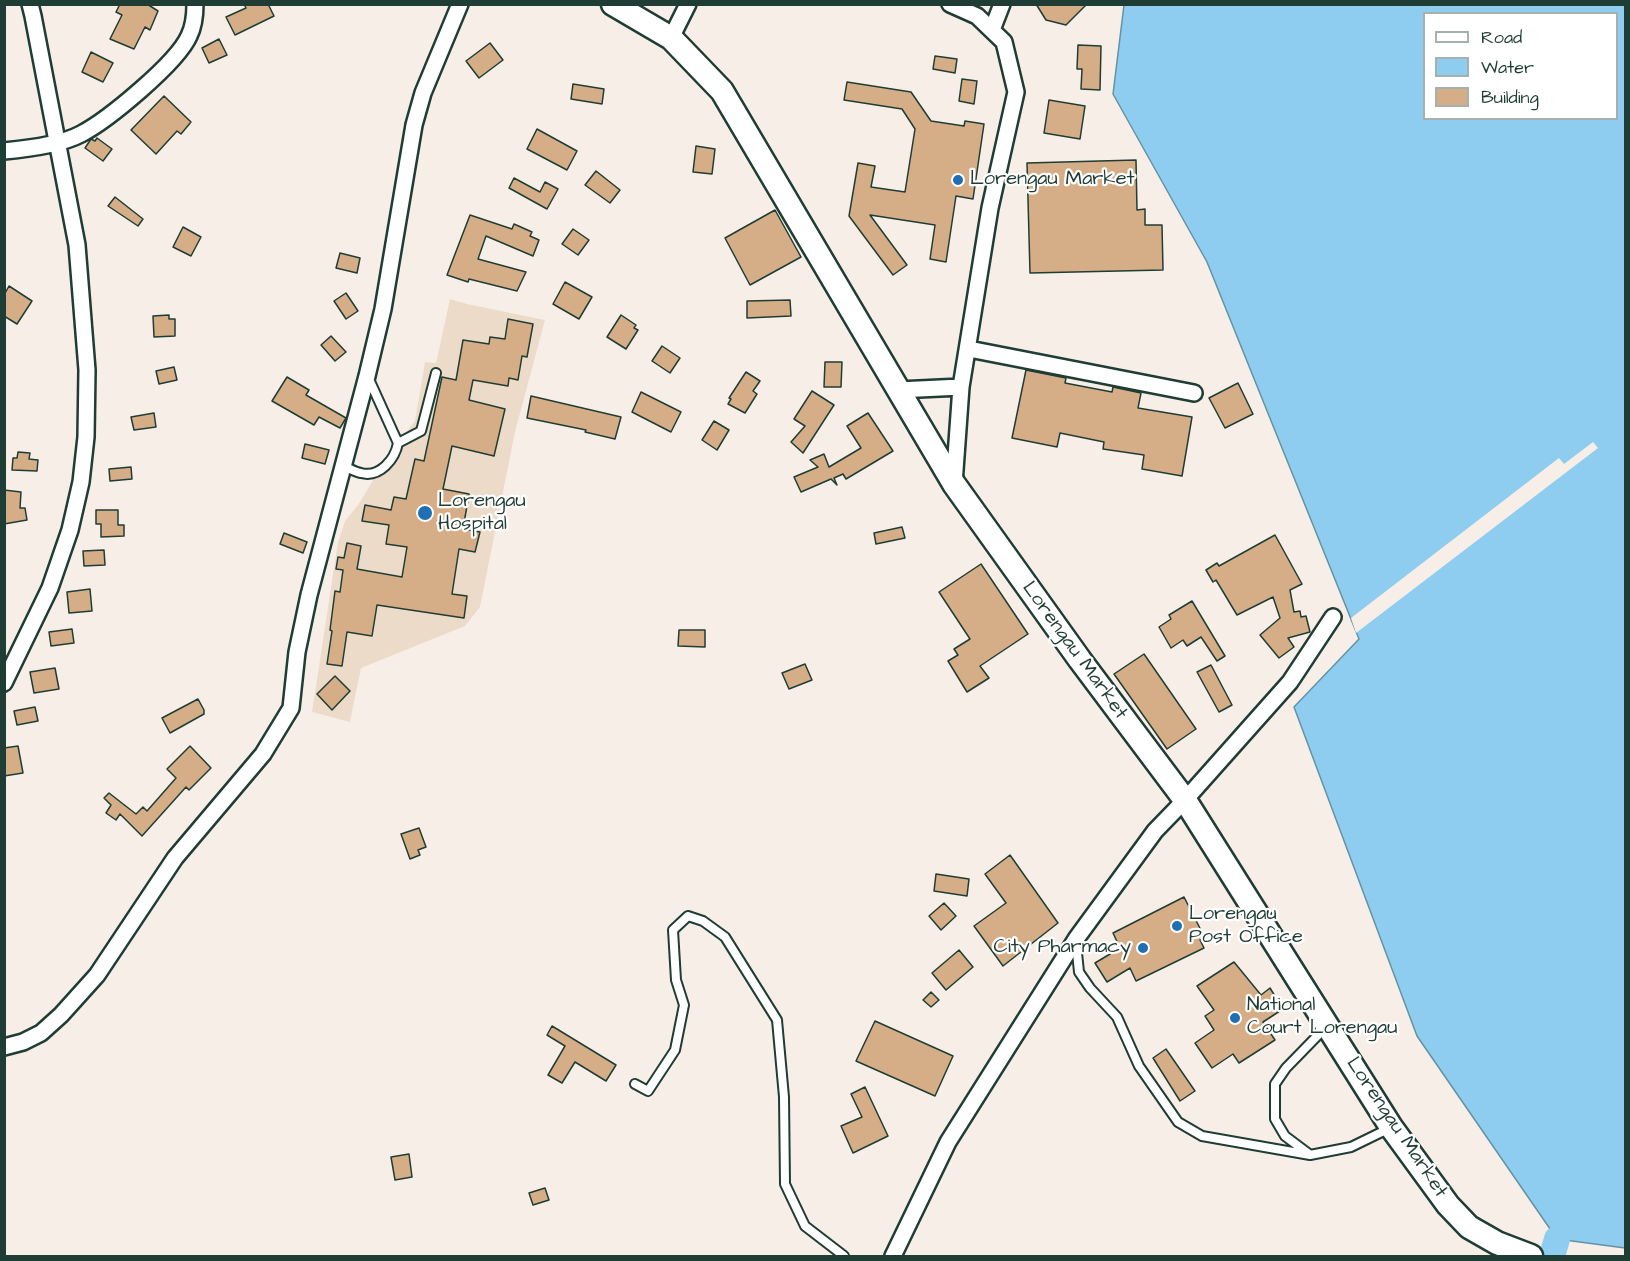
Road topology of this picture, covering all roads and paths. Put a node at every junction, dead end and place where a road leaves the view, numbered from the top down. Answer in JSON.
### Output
{"nodes":[{"id":1,"x":30,"y":4,"type":"edge"},
{"id":2,"x":195,"y":4,"type":"edge"},
{"id":3,"x":460,"y":4,"type":"edge"},
{"id":4,"x":613,"y":4,"type":"edge"},
{"id":5,"x":688,"y":4,"type":"edge"},
{"id":6,"x":950,"y":4,"type":"edge"},
{"id":7,"x":1002,"y":4,"type":"edge"},
{"id":8,"x":992,"y":30,"type":"junction"},
{"id":9,"x":671,"y":38,"type":"junction"},
{"id":10,"x":57,"y":142,"type":"junction"},
{"id":11,"x":4,"y":151,"type":"edge"},
{"id":12,"x":969,"y":349,"type":"junction"},
{"id":13,"x":436,"y":373,"type":"dead end"},
{"id":14,"x":368,"y":376,"type":"junction"},
{"id":15,"x":961,"y":387,"type":"junction"},
{"id":16,"x":898,"y":390,"type":"junction"},
{"id":17,"x":1194,"y":393,"type":"dead end"},
{"id":18,"x":399,"y":443,"type":"junction"},
{"id":19,"x":343,"y":466,"type":"junction"},
{"id":20,"x":954,"y":484,"type":"junction"},
{"id":21,"x":1333,"y":617,"type":"dead end"},
{"id":22,"x":4,"y":683,"type":"edge"},
{"id":23,"x":1185,"y":801,"type":"junction"},
{"id":24,"x":1076,"y":939,"type":"junction"},
{"id":25,"x":1327,"y":1025,"type":"junction"},
{"id":26,"x":4,"y":1047,"type":"edge"},
{"id":27,"x":635,"y":1084,"type":"dead end"},
{"id":28,"x":1391,"y":1128,"type":"junction"},
{"id":29,"x":1310,"y":1155,"type":"junction"},
{"id":30,"x":844,"y":1257,"type":"edge"},
{"id":31,"x":893,"y":1257,"type":"edge"},
{"id":32,"x":1531,"y":1257,"type":"edge"}],
"edges":[{"from":1,"to":10,"type":"street"},
{"from":2,"to":10,"type":"street"},
{"from":3,"to":14,"type":"street"},
{"from":4,"to":9,"type":"main road","name":"Lorengau Market"},
{"from":5,"to":9,"type":"street"},
{"from":6,"to":8,"type":"street"},
{"from":7,"to":8,"type":"street"},
{"from":8,"to":12,"type":"street"},
{"from":9,"to":16,"type":"main road","name":"Lorengau Market"},
{"from":10,"to":11,"type":"street"},
{"from":10,"to":22,"type":"street"},
{"from":12,"to":15,"type":"street"},
{"from":12,"to":17,"type":"street"},
{"from":13,"to":18,"type":"lane"},
{"from":14,"to":18,"type":"lane"},
{"from":14,"to":19,"type":"street"},
{"from":15,"to":16,"type":"street"},
{"from":15,"to":20,"type":"street"},
{"from":16,"to":20,"type":"main road","name":"Lorengau Market"},
{"from":18,"to":19,"type":"lane"},
{"from":19,"to":26,"type":"street"},
{"from":20,"to":23,"type":"main road","name":"Lorengau Market"},
{"from":21,"to":23,"type":"street"},
{"from":23,"to":24,"type":"street"},
{"from":23,"to":25,"type":"main road","name":"Lorengau Market"},
{"from":24,"to":29,"type":"lane"},
{"from":24,"to":31,"type":"street"},
{"from":25,"to":28,"type":"main road","name":"Lorengau Market"},
{"from":25,"to":29,"type":"lane"},
{"from":27,"to":30,"type":"lane"},
{"from":28,"to":29,"type":"lane"},
{"from":28,"to":32,"type":"main road","name":"Lorengau Market"}]}
